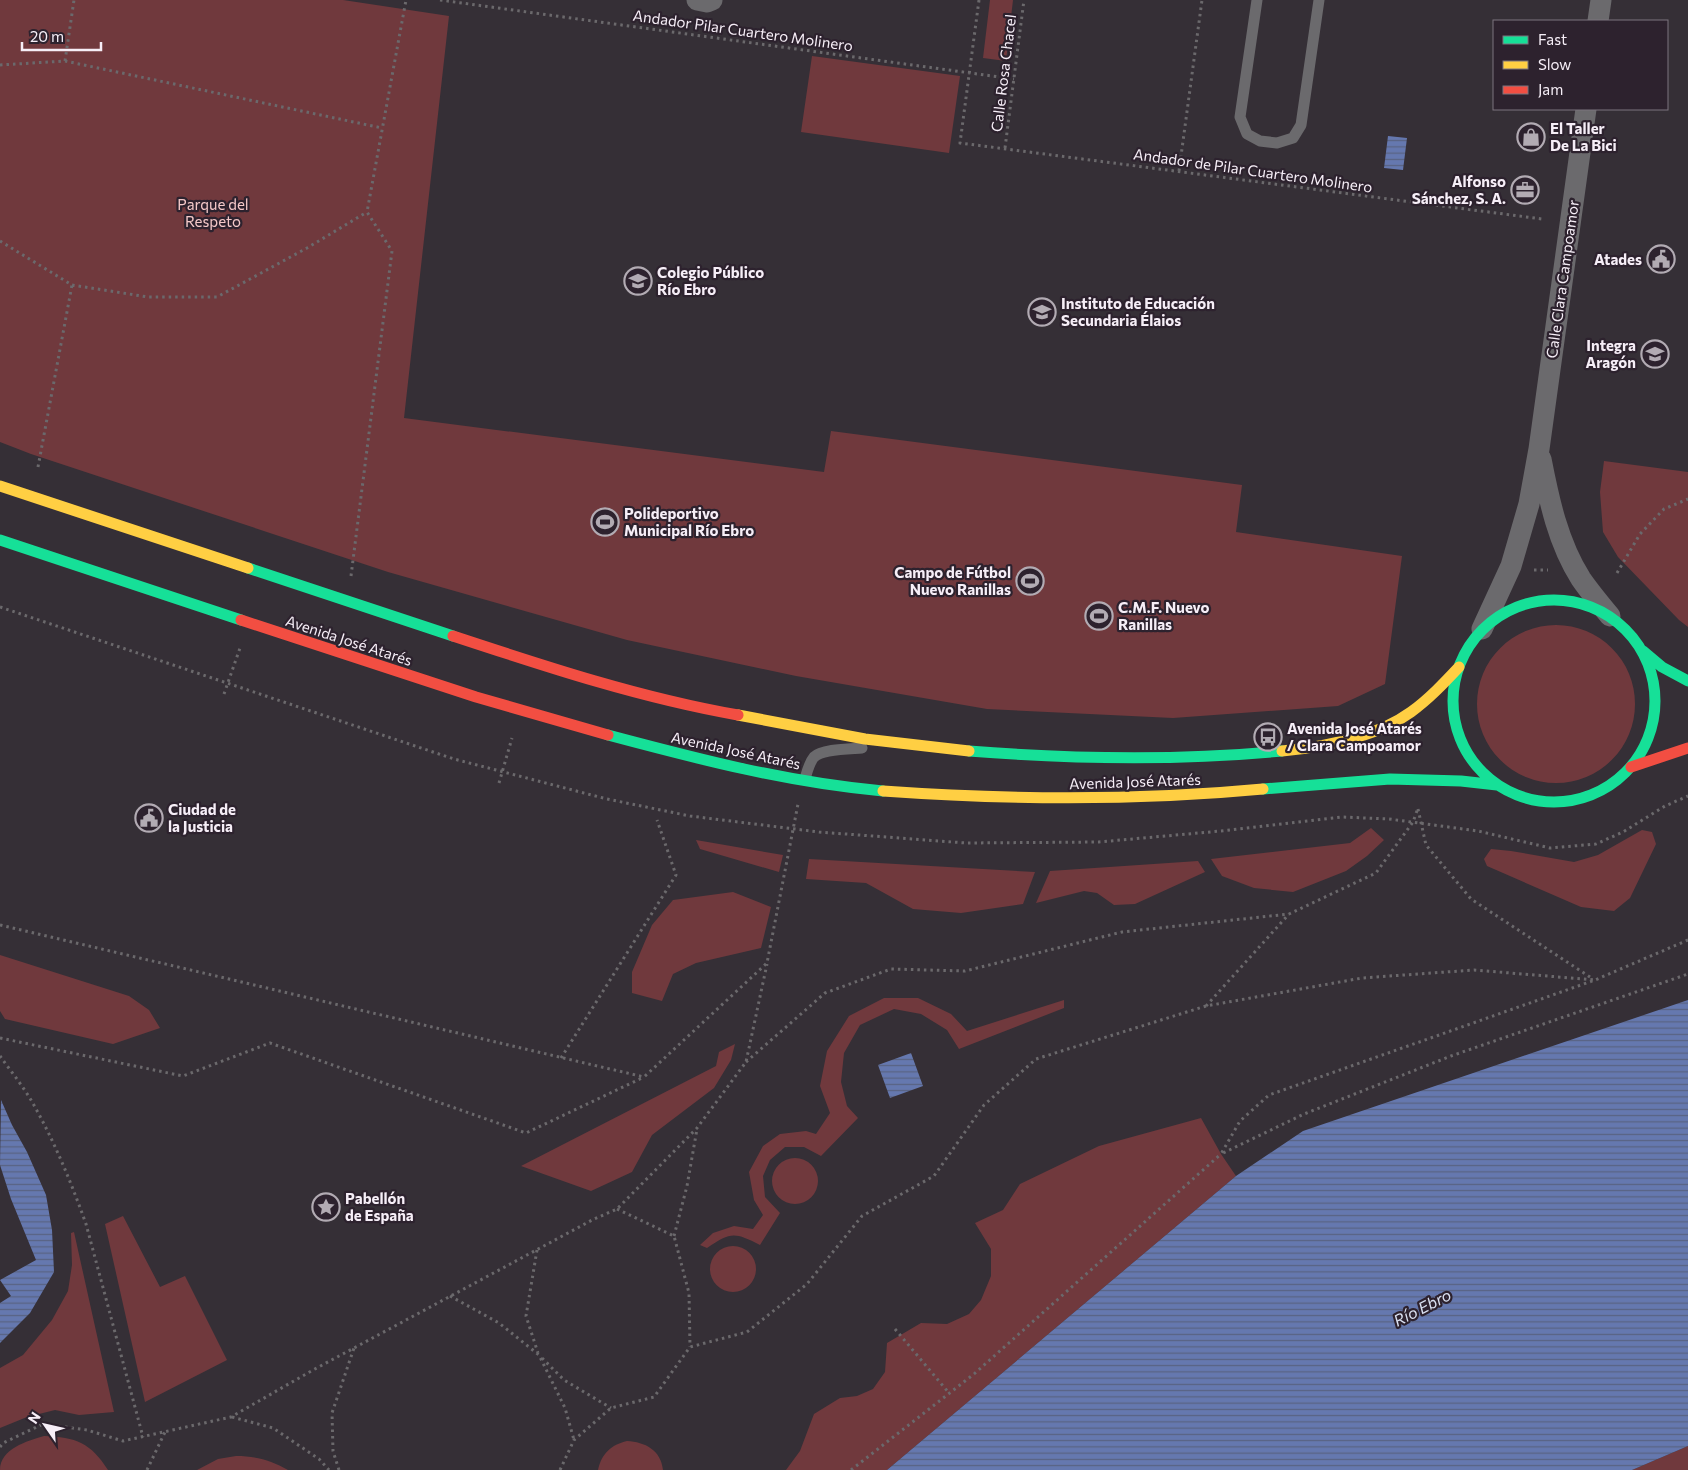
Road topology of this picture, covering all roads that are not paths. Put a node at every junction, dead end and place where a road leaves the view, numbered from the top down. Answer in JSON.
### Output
{"nodes":[{"id":1,"x":697,"y":0,"type":"edge"},
{"id":2,"x":712,"y":0,"type":"edge"},
{"id":3,"x":1257,"y":0,"type":"edge"},
{"id":4,"x":1319,"y":0,"type":"edge"},
{"id":5,"x":1601,"y":0,"type":"edge"},
{"id":6,"x":1598,"y":20,"type":"edge"},
{"id":7,"x":1586,"y":110,"type":"edge"},
{"id":8,"x":1539,"y":449,"type":"junction"},
{"id":9,"x":0,"y":486,"type":"edge"},
{"id":10,"x":0,"y":540,"type":"edge"},
{"id":11,"x":1610,"y":616,"type":"junction"},
{"id":12,"x":1482,"y":629,"type":"junction"},
{"id":13,"x":1643,"y":651,"type":"junction"},
{"id":14,"x":1459,"y":667,"type":"junction"},
{"id":15,"x":1688,"y":681,"type":"edge"},
{"id":16,"x":903,"y":744,"type":"junction"},
{"id":17,"x":1688,"y":748,"type":"edge"},
{"id":18,"x":1631,"y":767,"type":"junction"},
{"id":19,"x":805,"y":780,"type":"junction"},
{"id":20,"x":1497,"y":786,"type":"junction"}],
"edges":[{"from":1,"to":2,"type":"street"},
{"from":3,"to":4,"type":"lane"},
{"from":5,"to":6,"type":"street"},
{"from":7,"to":8,"type":"street","name":"Calle Clara Campoamor"},
{"from":8,"to":11,"type":"street","name":"Calle Clara Campoamor"},
{"from":8,"to":12,"type":"street","name":"Calle Clara Campoamor"},
{"from":9,"to":16,"type":"main road","name":"Avenida José Atarés"},
{"from":10,"to":19,"type":"main road","name":"Avenida José Atarés"},
{"from":11,"to":12,"type":"main road"},
{"from":11,"to":13,"type":"main road"},
{"from":12,"to":14,"type":"main road"},
{"from":13,"to":15,"type":"main road"},
{"from":13,"to":18,"type":"main road"},
{"from":14,"to":16,"type":"main road","name":"Avenida José Atarés"},
{"from":14,"to":20,"type":"main road"},
{"from":16,"to":19,"type":"lane"},
{"from":17,"to":18,"type":"main road"},
{"from":18,"to":20,"type":"main road"},
{"from":19,"to":20,"type":"main road","name":"Avenida José Atarés"}]}
